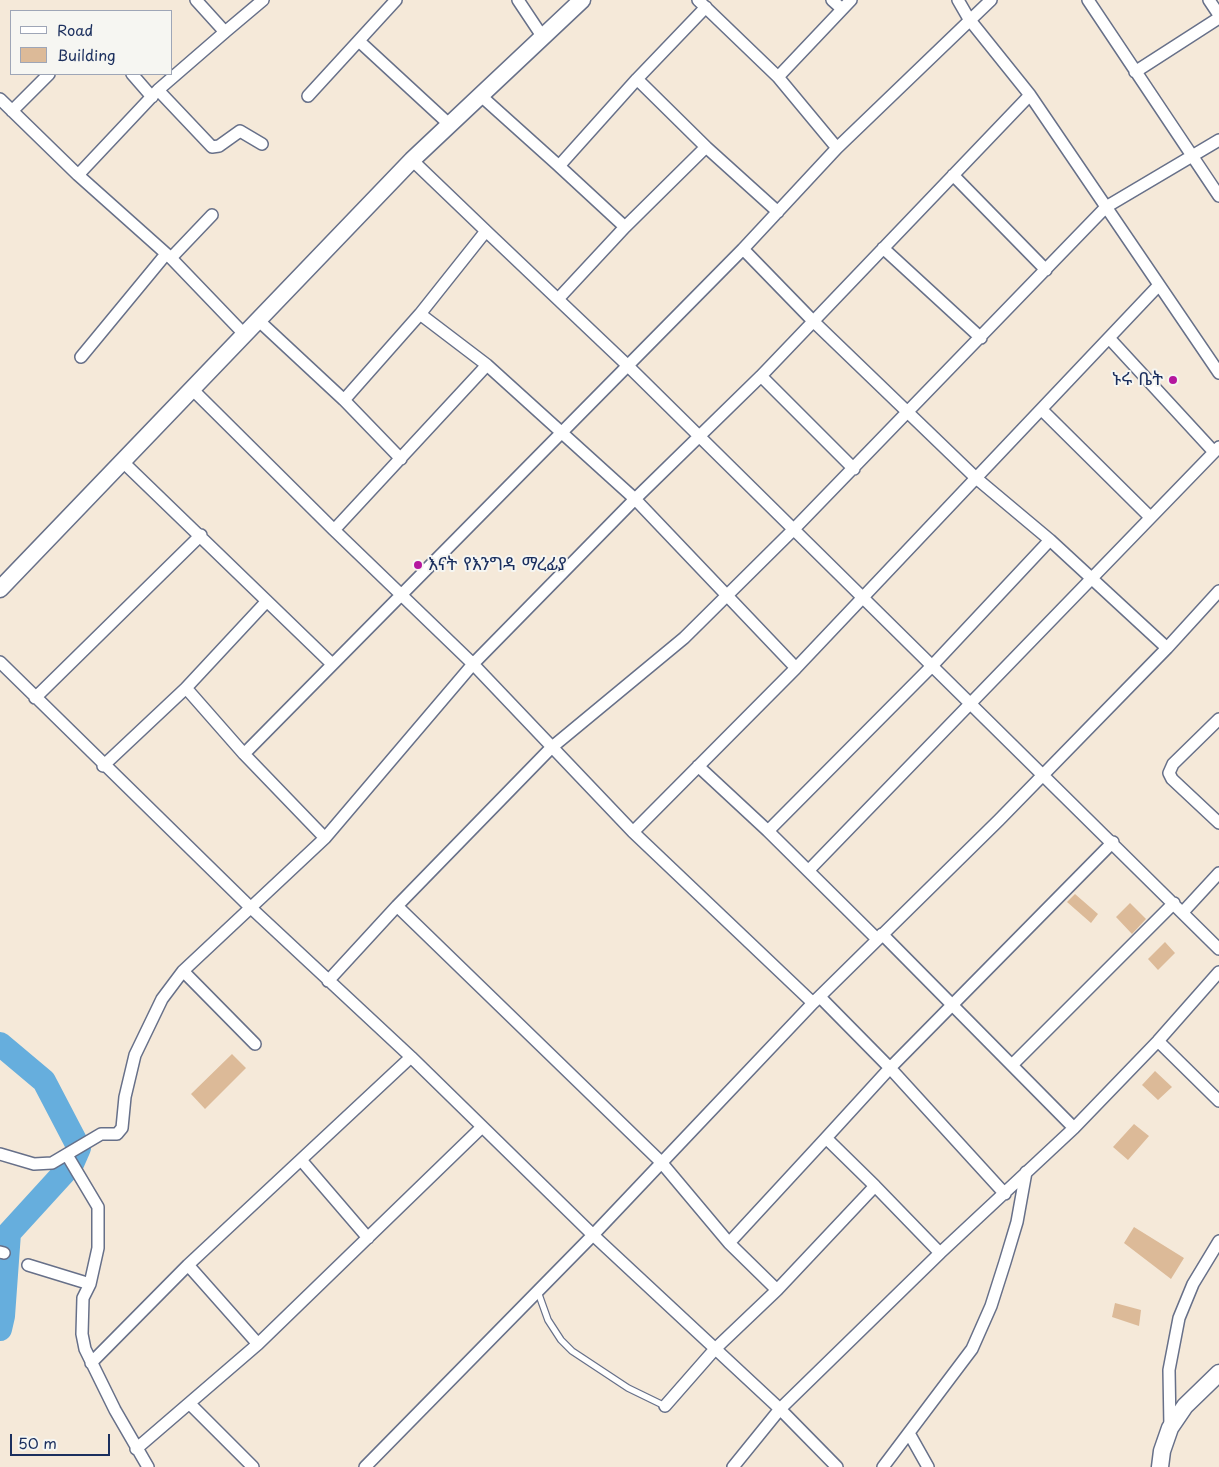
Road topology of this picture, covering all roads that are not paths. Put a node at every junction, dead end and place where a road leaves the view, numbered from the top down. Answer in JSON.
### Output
{"nodes":[{"id":1,"x":196,"y":0,"type":"edge"},
{"id":2,"x":264,"y":0,"type":"edge"},
{"id":3,"x":396,"y":0,"type":"edge"},
{"id":4,"x":518,"y":0,"type":"edge"},
{"id":5,"x":582,"y":0,"type":"edge"},
{"id":6,"x":832,"y":0,"type":"edge"},
{"id":7,"x":851,"y":0,"type":"edge"},
{"id":8,"x":958,"y":0,"type":"edge"},
{"id":9,"x":991,"y":0,"type":"edge"},
{"id":10,"x":1088,"y":0,"type":"edge"},
{"id":11,"x":1209,"y":0,"type":"edge"},
{"id":12,"x":702,"y":4,"type":"edge"},
{"id":13,"x":842,"y":9,"type":"junction"},
{"id":14,"x":1219,"y":17,"type":"edge"},
{"id":15,"x":969,"y":19,"type":"junction"},
{"id":16,"x":226,"y":32,"type":"junction"},
{"id":17,"x":542,"y":36,"type":"junction"},
{"id":18,"x":360,"y":42,"type":"junction"},
{"id":19,"x":1135,"y":72,"type":"junction"},
{"id":20,"x":48,"y":75,"type":"edge"},
{"id":21,"x":133,"y":75,"type":"edge"},
{"id":22,"x":778,"y":77,"type":"junction"},
{"id":23,"x":637,"y":79,"type":"junction"},
{"id":24,"x":155,"y":94,"type":"junction"},
{"id":25,"x":480,"y":95,"type":"junction"},
{"id":26,"x":1030,"y":95,"type":"junction"},
{"id":27,"x":308,"y":96,"type":"dead end"},
{"id":28,"x":0,"y":99,"type":"edge"},
{"id":29,"x":12,"y":111,"type":"junction"},
{"id":30,"x":450,"y":125,"type":"junction"},
{"id":31,"x":1219,"y":140,"type":"edge"},
{"id":32,"x":262,"y":144,"type":"dead end"},
{"id":33,"x":706,"y":147,"type":"junction"},
{"id":34,"x":837,"y":148,"type":"junction"},
{"id":35,"x":1193,"y":157,"type":"junction"},
{"id":36,"x":412,"y":160,"type":"junction"},
{"id":37,"x":559,"y":166,"type":"junction"},
{"id":38,"x":78,"y":175,"type":"junction"},
{"id":39,"x":953,"y":175,"type":"junction"},
{"id":40,"x":1219,"y":196,"type":"edge"},
{"id":41,"x":1106,"y":207,"type":"junction"},
{"id":42,"x":778,"y":212,"type":"junction"},
{"id":43,"x":212,"y":215,"type":"dead end"},
{"id":44,"x":625,"y":227,"type":"junction"},
{"id":45,"x":486,"y":231,"type":"junction"},
{"id":46,"x":743,"y":248,"type":"junction"},
{"id":47,"x":883,"y":248,"type":"junction"},
{"id":48,"x":169,"y":256,"type":"junction"},
{"id":49,"x":1046,"y":270,"type":"junction"},
{"id":50,"x":1159,"y":285,"type":"junction"},
{"id":51,"x":558,"y":299,"type":"junction"},
{"id":52,"x":420,"y":314,"type":"junction"},
{"id":53,"x":258,"y":320,"type":"junction"},
{"id":54,"x":813,"y":321,"type":"junction"},
{"id":55,"x":245,"y":335,"type":"junction"},
{"id":56,"x":980,"y":338,"type":"junction"},
{"id":57,"x":1109,"y":338,"type":"junction"},
{"id":58,"x":82,"y":357,"type":"dead end"},
{"id":59,"x":626,"y":364,"type":"junction"},
{"id":60,"x":487,"y":365,"type":"junction"},
{"id":61,"x":1219,"y":373,"type":"edge"},
{"id":62,"x":761,"y":376,"type":"junction"},
{"id":63,"x":192,"y":390,"type":"junction"},
{"id":64,"x":344,"y":400,"type":"junction"},
{"id":65,"x":1042,"y":410,"type":"junction"},
{"id":66,"x":908,"y":414,"type":"junction"},
{"id":67,"x":563,"y":432,"type":"junction"},
{"id":68,"x":699,"y":436,"type":"junction"},
{"id":69,"x":1217,"y":450,"type":"edge"},
{"id":70,"x":401,"y":459,"type":"junction"},
{"id":71,"x":123,"y":462,"type":"junction"},
{"id":72,"x":854,"y":469,"type":"junction"},
{"id":73,"x":976,"y":478,"type":"junction"},
{"id":74,"x":635,"y":499,"type":"junction"},
{"id":75,"x":1150,"y":516,"type":"junction"},
{"id":76,"x":334,"y":530,"type":"junction"},
{"id":77,"x":794,"y":530,"type":"junction"},
{"id":78,"x":201,"y":535,"type":"junction"},
{"id":79,"x":1050,"y":540,"type":"junction"},
{"id":80,"x":1091,"y":580,"type":"junction"},
{"id":81,"x":0,"y":589,"type":"edge"},
{"id":82,"x":1219,"y":590,"type":"edge"},
{"id":83,"x":401,"y":595,"type":"junction"},
{"id":84,"x":726,"y":596,"type":"junction"},
{"id":85,"x":861,"y":598,"type":"junction"},
{"id":86,"x":267,"y":601,"type":"junction"},
{"id":87,"x":1167,"y":648,"type":"junction"},
{"id":88,"x":0,"y":662,"type":"edge"},
{"id":89,"x":332,"y":664,"type":"junction"},
{"id":90,"x":474,"y":664,"type":"junction"},
{"id":91,"x":932,"y":667,"type":"junction"},
{"id":92,"x":796,"y":668,"type":"junction"},
{"id":93,"x":186,"y":688,"type":"junction"},
{"id":94,"x":35,"y":698,"type":"junction"},
{"id":95,"x":971,"y":703,"type":"junction"},
{"id":96,"x":1219,"y":719,"type":"edge"},
{"id":97,"x":551,"y":748,"type":"junction"},
{"id":98,"x":244,"y":754,"type":"junction"},
{"id":99,"x":103,"y":766,"type":"junction"},
{"id":100,"x":698,"y":766,"type":"junction"},
{"id":101,"x":1043,"y":775,"type":"junction"},
{"id":102,"x":1219,"y":824,"type":"edge"},
{"id":103,"x":768,"y":830,"type":"junction"},
{"id":104,"x":633,"y":832,"type":"junction"},
{"id":105,"x":325,"y":838,"type":"junction"},
{"id":106,"x":1113,"y":842,"type":"junction"},
{"id":107,"x":809,"y":870,"type":"junction"},
{"id":108,"x":1219,"y":873,"type":"edge"},
{"id":109,"x":1174,"y":903,"type":"junction"},
{"id":110,"x":397,"y":906,"type":"junction"},
{"id":111,"x":250,"y":907,"type":"junction"},
{"id":112,"x":1183,"y":912,"type":"junction"},
{"id":113,"x":879,"y":937,"type":"junction"},
{"id":114,"x":1219,"y":949,"type":"edge"},
{"id":115,"x":183,"y":971,"type":"junction"},
{"id":116,"x":1219,"y":972,"type":"edge"},
{"id":117,"x":328,"y":981,"type":"junction"},
{"id":118,"x":817,"y":1000,"type":"junction"},
{"id":119,"x":952,"y":1006,"type":"junction"},
{"id":120,"x":1158,"y":1042,"type":"junction"},
{"id":121,"x":255,"y":1044,"type":"dead end"},
{"id":122,"x":411,"y":1057,"type":"junction"},
{"id":123,"x":1013,"y":1064,"type":"junction"},
{"id":124,"x":890,"y":1068,"type":"junction"},
{"id":125,"x":1219,"y":1101,"type":"edge"},
{"id":126,"x":482,"y":1126,"type":"junction"},
{"id":127,"x":1074,"y":1128,"type":"junction"},
{"id":128,"x":826,"y":1138,"type":"junction"},
{"id":129,"x":0,"y":1154,"type":"edge"},
{"id":130,"x":67,"y":1155,"type":"junction"},
{"id":131,"x":301,"y":1160,"type":"junction"},
{"id":132,"x":661,"y":1162,"type":"junction"},
{"id":133,"x":1026,"y":1172,"type":"junction"},
{"id":134,"x":875,"y":1186,"type":"junction"},
{"id":135,"x":1005,"y":1194,"type":"junction"},
{"id":136,"x":593,"y":1235,"type":"junction"},
{"id":137,"x":368,"y":1238,"type":"junction"},
{"id":138,"x":1219,"y":1241,"type":"edge"},
{"id":139,"x":729,"y":1243,"type":"junction"},
{"id":140,"x":940,"y":1253,"type":"junction"},
{"id":141,"x":28,"y":1265,"type":"dead end"},
{"id":142,"x":188,"y":1265,"type":"junction"},
{"id":143,"x":90,"y":1284,"type":"junction"},
{"id":144,"x":777,"y":1290,"type":"junction"},
{"id":145,"x":538,"y":1291,"type":"junction"},
{"id":146,"x":258,"y":1344,"type":"junction"},
{"id":147,"x":716,"y":1349,"type":"junction"},
{"id":148,"x":91,"y":1363,"type":"junction"},
{"id":149,"x":1219,"y":1373,"type":"edge"},
{"id":150,"x":190,"y":1404,"type":"junction"},
{"id":151,"x":666,"y":1406,"type":"joint"},
{"id":152,"x":780,"y":1409,"type":"junction"},
{"id":153,"x":1170,"y":1428,"type":"junction"},
{"id":154,"x":910,"y":1435,"type":"junction"},
{"id":155,"x":136,"y":1449,"type":"junction"},
{"id":156,"x":148,"y":1467,"type":"edge"},
{"id":157,"x":253,"y":1467,"type":"edge"},
{"id":158,"x":365,"y":1467,"type":"edge"},
{"id":159,"x":733,"y":1467,"type":"edge"},
{"id":160,"x":837,"y":1467,"type":"edge"},
{"id":161,"x":883,"y":1467,"type":"edge"},
{"id":162,"x":928,"y":1467,"type":"edge"},
{"id":163,"x":1160,"y":1467,"type":"edge"}],
"edges":[{"from":1,"to":16,"type":"street"},
{"from":2,"to":16,"type":"street"},
{"from":3,"to":18,"type":"street"},
{"from":4,"to":17,"type":"street"},
{"from":5,"to":17,"type":"street"},
{"from":6,"to":13,"type":"street"},
{"from":7,"to":13,"type":"street"},
{"from":8,"to":15,"type":"street"},
{"from":9,"to":15,"type":"street"},
{"from":10,"to":19,"type":"street"},
{"from":11,"to":14,"type":"street"},
{"from":12,"to":22,"type":"street"},
{"from":12,"to":23,"type":"street"},
{"from":13,"to":22,"type":"street"},
{"from":14,"to":19,"type":"street"},
{"from":15,"to":26,"type":"street"},
{"from":15,"to":34,"type":"street"},
{"from":16,"to":24,"type":"street"},
{"from":17,"to":25,"type":"street"},
{"from":18,"to":27,"type":"street"},
{"from":18,"to":30,"type":"street"},
{"from":19,"to":35,"type":"street"},
{"from":20,"to":29,"type":"street"},
{"from":21,"to":24,"type":"street"},
{"from":22,"to":34,"type":"street"},
{"from":23,"to":33,"type":"street"},
{"from":23,"to":37,"type":"street"},
{"from":24,"to":32,"type":"street"},
{"from":24,"to":38,"type":"street"},
{"from":25,"to":30,"type":"street"},
{"from":25,"to":37,"type":"street"},
{"from":26,"to":39,"type":"street"},
{"from":26,"to":41,"type":"street"},
{"from":28,"to":29,"type":"street"},
{"from":29,"to":38,"type":"street"},
{"from":30,"to":36,"type":"street"},
{"from":31,"to":35,"type":"street"},
{"from":33,"to":42,"type":"street"},
{"from":33,"to":44,"type":"street"},
{"from":34,"to":42,"type":"street"},
{"from":35,"to":40,"type":"street"},
{"from":35,"to":41,"type":"street"},
{"from":36,"to":45,"type":"street"},
{"from":36,"to":53,"type":"street"},
{"from":37,"to":44,"type":"street"},
{"from":38,"to":48,"type":"street"},
{"from":39,"to":47,"type":"street"},
{"from":39,"to":49,"type":"street"},
{"from":41,"to":49,"type":"street"},
{"from":41,"to":50,"type":"street"},
{"from":42,"to":46,"type":"street"},
{"from":43,"to":48,"type":"street"},
{"from":44,"to":51,"type":"street"},
{"from":45,"to":51,"type":"street"},
{"from":45,"to":52,"type":"street"},
{"from":46,"to":54,"type":"street"},
{"from":46,"to":59,"type":"street"},
{"from":47,"to":54,"type":"street"},
{"from":47,"to":56,"type":"street"},
{"from":48,"to":55,"type":"street"},
{"from":48,"to":58,"type":"street"},
{"from":49,"to":56,"type":"street"},
{"from":50,"to":57,"type":"street"},
{"from":50,"to":61,"type":"street"},
{"from":51,"to":59,"type":"street"},
{"from":52,"to":60,"type":"street"},
{"from":52,"to":64,"type":"street"},
{"from":53,"to":55,"type":"street"},
{"from":53,"to":64,"type":"street"},
{"from":54,"to":62,"type":"street"},
{"from":54,"to":66,"type":"street"},
{"from":55,"to":63,"type":"street"},
{"from":56,"to":66,"type":"street"},
{"from":57,"to":65,"type":"street"},
{"from":57,"to":69,"type":"street"},
{"from":59,"to":67,"type":"street"},
{"from":59,"to":68,"type":"street"},
{"from":60,"to":67,"type":"street"},
{"from":60,"to":70,"type":"street"},
{"from":62,"to":68,"type":"street"},
{"from":62,"to":72,"type":"street"},
{"from":63,"to":71,"type":"street"},
{"from":63,"to":76,"type":"street"},
{"from":64,"to":70,"type":"street"},
{"from":65,"to":73,"type":"street"},
{"from":65,"to":75,"type":"street"},
{"from":66,"to":72,"type":"street"},
{"from":66,"to":73,"type":"street"},
{"from":67,"to":74,"type":"street"},
{"from":67,"to":83,"type":"street"},
{"from":68,"to":74,"type":"street"},
{"from":68,"to":77,"type":"street"},
{"from":69,"to":75,"type":"street"},
{"from":70,"to":76,"type":"street"},
{"from":71,"to":78,"type":"street"},
{"from":71,"to":81,"type":"street"},
{"from":72,"to":77,"type":"street"},
{"from":73,"to":79,"type":"street"},
{"from":73,"to":85,"type":"street"},
{"from":74,"to":84,"type":"street"},
{"from":74,"to":90,"type":"street"},
{"from":75,"to":80,"type":"street"},
{"from":76,"to":83,"type":"street"},
{"from":77,"to":84,"type":"street"},
{"from":77,"to":85,"type":"street"},
{"from":78,"to":86,"type":"street"},
{"from":78,"to":94,"type":"street"},
{"from":79,"to":80,"type":"street"},
{"from":79,"to":91,"type":"street"},
{"from":80,"to":87,"type":"street"},
{"from":80,"to":95,"type":"street"},
{"from":82,"to":87,"type":"street"},
{"from":83,"to":89,"type":"street"},
{"from":83,"to":90,"type":"street"},
{"from":84,"to":92,"type":"street"},
{"from":84,"to":97,"type":"street"},
{"from":85,"to":91,"type":"street"},
{"from":85,"to":92,"type":"street"},
{"from":86,"to":89,"type":"street"},
{"from":86,"to":93,"type":"street"},
{"from":87,"to":101,"type":"street"},
{"from":88,"to":94,"type":"street"},
{"from":89,"to":98,"type":"street"},
{"from":90,"to":97,"type":"street"},
{"from":90,"to":105,"type":"street"},
{"from":91,"to":95,"type":"street"},
{"from":91,"to":103,"type":"street"},
{"from":92,"to":100,"type":"street"},
{"from":93,"to":98,"type":"street"},
{"from":93,"to":99,"type":"street"},
{"from":94,"to":99,"type":"street"},
{"from":95,"to":101,"type":"street"},
{"from":95,"to":107,"type":"street"},
{"from":96,"to":102,"type":"street"},
{"from":97,"to":104,"type":"street"},
{"from":97,"to":110,"type":"street"},
{"from":98,"to":105,"type":"street"},
{"from":99,"to":111,"type":"street"},
{"from":100,"to":103,"type":"street"},
{"from":100,"to":104,"type":"street"},
{"from":101,"to":106,"type":"street"},
{"from":101,"to":113,"type":"street"},
{"from":103,"to":107,"type":"street"},
{"from":104,"to":118,"type":"street"},
{"from":105,"to":111,"type":"street"},
{"from":106,"to":109,"type":"street"},
{"from":106,"to":119,"type":"street"},
{"from":107,"to":113,"type":"street"},
{"from":108,"to":112,"type":"street"},
{"from":109,"to":112,"type":"street"},
{"from":109,"to":123,"type":"street"},
{"from":110,"to":117,"type":"street"},
{"from":110,"to":132,"type":"street"},
{"from":111,"to":115,"type":"street"},
{"from":111,"to":117,"type":"street"},
{"from":112,"to":114,"type":"street"},
{"from":113,"to":118,"type":"street"},
{"from":113,"to":119,"type":"street"},
{"from":115,"to":121,"type":"street"},
{"from":115,"to":130,"type":"street"},
{"from":116,"to":120,"type":"street"},
{"from":117,"to":122,"type":"street"},
{"from":118,"to":124,"type":"street"},
{"from":118,"to":132,"type":"street"},
{"from":119,"to":123,"type":"street"},
{"from":119,"to":124,"type":"street"},
{"from":120,"to":125,"type":"street"},
{"from":120,"to":127,"type":"street"},
{"from":122,"to":126,"type":"street"},
{"from":122,"to":131,"type":"street"},
{"from":123,"to":127,"type":"street"},
{"from":124,"to":128,"type":"street"},
{"from":124,"to":135,"type":"street"},
{"from":126,"to":136,"type":"street"},
{"from":126,"to":137,"type":"street"},
{"from":127,"to":133,"type":"street"},
{"from":128,"to":134,"type":"street"},
{"from":128,"to":139,"type":"street"},
{"from":129,"to":130,"type":"street"},
{"from":130,"to":143,"type":"street"},
{"from":131,"to":137,"type":"street"},
{"from":131,"to":142,"type":"street"},
{"from":132,"to":136,"type":"street"},
{"from":132,"to":139,"type":"street"},
{"from":133,"to":135,"type":"street"},
{"from":133,"to":154,"type":"street"},
{"from":134,"to":140,"type":"street"},
{"from":134,"to":144,"type":"street"},
{"from":135,"to":140,"type":"street"},
{"from":136,"to":145,"type":"street"},
{"from":136,"to":147,"type":"street"},
{"from":137,"to":146,"type":"street"},
{"from":138,"to":153,"type":"street"},
{"from":139,"to":144,"type":"street"},
{"from":140,"to":152,"type":"street"},
{"from":141,"to":143,"type":"street"},
{"from":142,"to":146,"type":"street"},
{"from":142,"to":148,"type":"street"},
{"from":143,"to":148,"type":"street"},
{"from":144,"to":147,"type":"street"},
{"from":145,"to":151,"type":"lane"},
{"from":145,"to":158,"type":"street"},
{"from":146,"to":150,"type":"street"},
{"from":147,"to":151,"type":"street"},
{"from":147,"to":152,"type":"street"},
{"from":148,"to":155,"type":"street"},
{"from":149,"to":153,"type":"street"},
{"from":150,"to":155,"type":"street"},
{"from":150,"to":157,"type":"street"},
{"from":152,"to":159,"type":"street"},
{"from":152,"to":160,"type":"street"},
{"from":153,"to":163,"type":"street"},
{"from":154,"to":161,"type":"street"},
{"from":154,"to":162,"type":"street"},
{"from":155,"to":156,"type":"street"}]}
